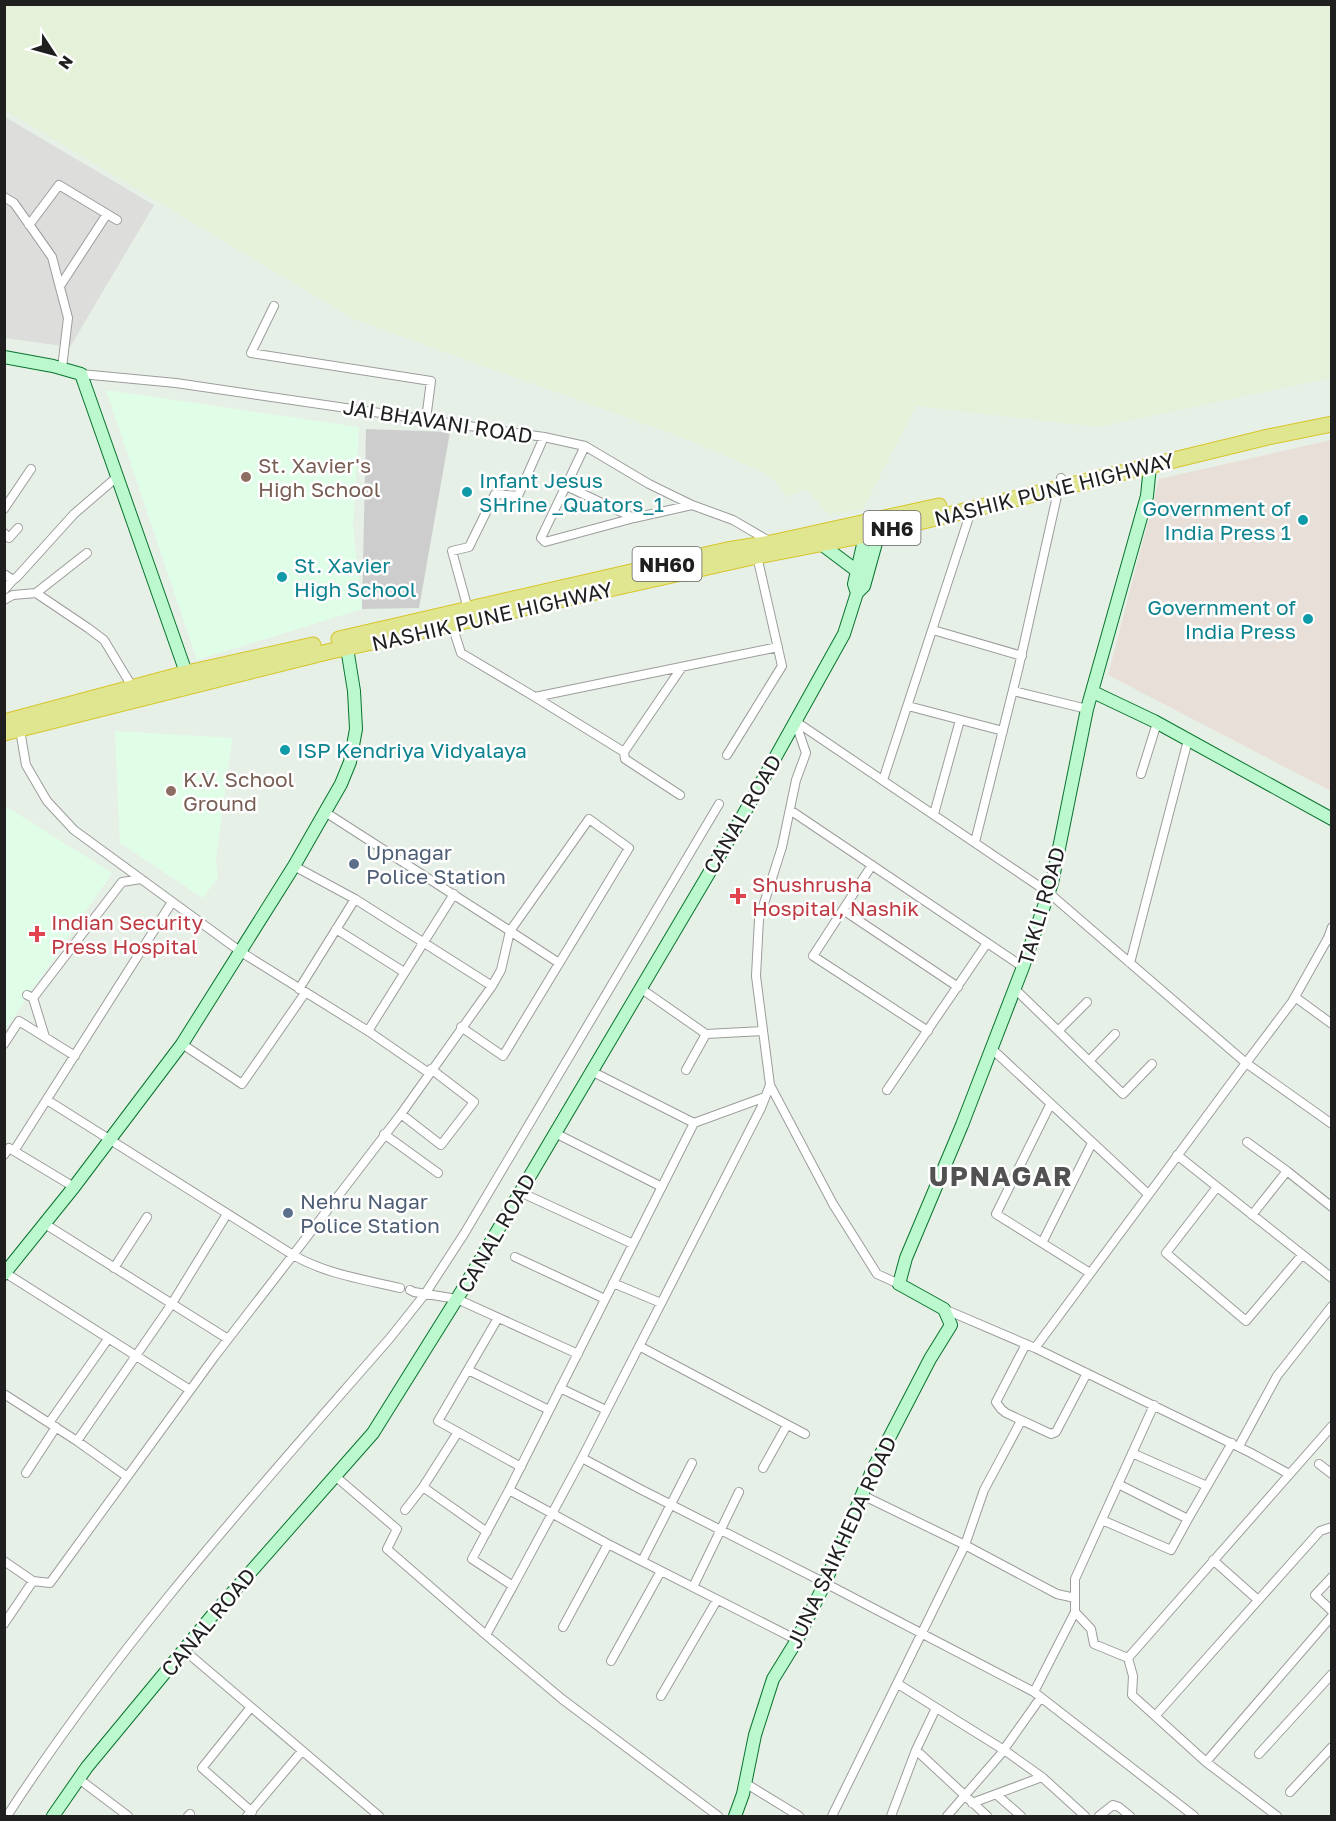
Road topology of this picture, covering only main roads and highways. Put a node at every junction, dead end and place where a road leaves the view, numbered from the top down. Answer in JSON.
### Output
{"nodes":[{"id":1,"x":1332,"y":415,"type":"edge"},
{"id":2,"x":1332,"y":424,"type":"edge"},
{"id":3,"x":1060,"y":482,"type":"junction"},
{"id":4,"x":874,"y":526,"type":"junction"},
{"id":5,"x":452,"y":625,"type":"joint"},
{"id":6,"x":189,"y":680,"type":"junction"},
{"id":7,"x":9,"y":724,"type":"edge"}],
"edges":[{"from":1,"to":3,"type":"highway","name":"NASHIK PUNE HIGHWAY","number":"NH60"},
{"from":2,"to":3,"type":"highway","name":"NASHIK PUNE HIGHWAY","number":"NH6"},
{"from":3,"to":4,"type":"highway","name":"NASHIK PUNE HIGHWAY","number":"NH60"},
{"from":3,"to":4,"type":"highway","name":"NASHIK PUNE HIGHWAY","number":"NH6"},
{"from":4,"to":5,"type":"highway","name":"NASHIK PUNE HIGHWAY","number":"NH6"},
{"from":4,"to":6,"type":"highway","name":"NASHIK PUNE HIGHWAY","number":"NH60"},
{"from":5,"to":6,"type":"highway","name":"NASHIK PUNE HIGHWAY","number":"NH60"},
{"from":6,"to":7,"type":"highway","name":"NASHIK PUNE HIGHWAY","number":"NH60"},
{"from":6,"to":7,"type":"highway","name":"NASHIK PUNE HIGHWAY","number":"NH60"}]}
